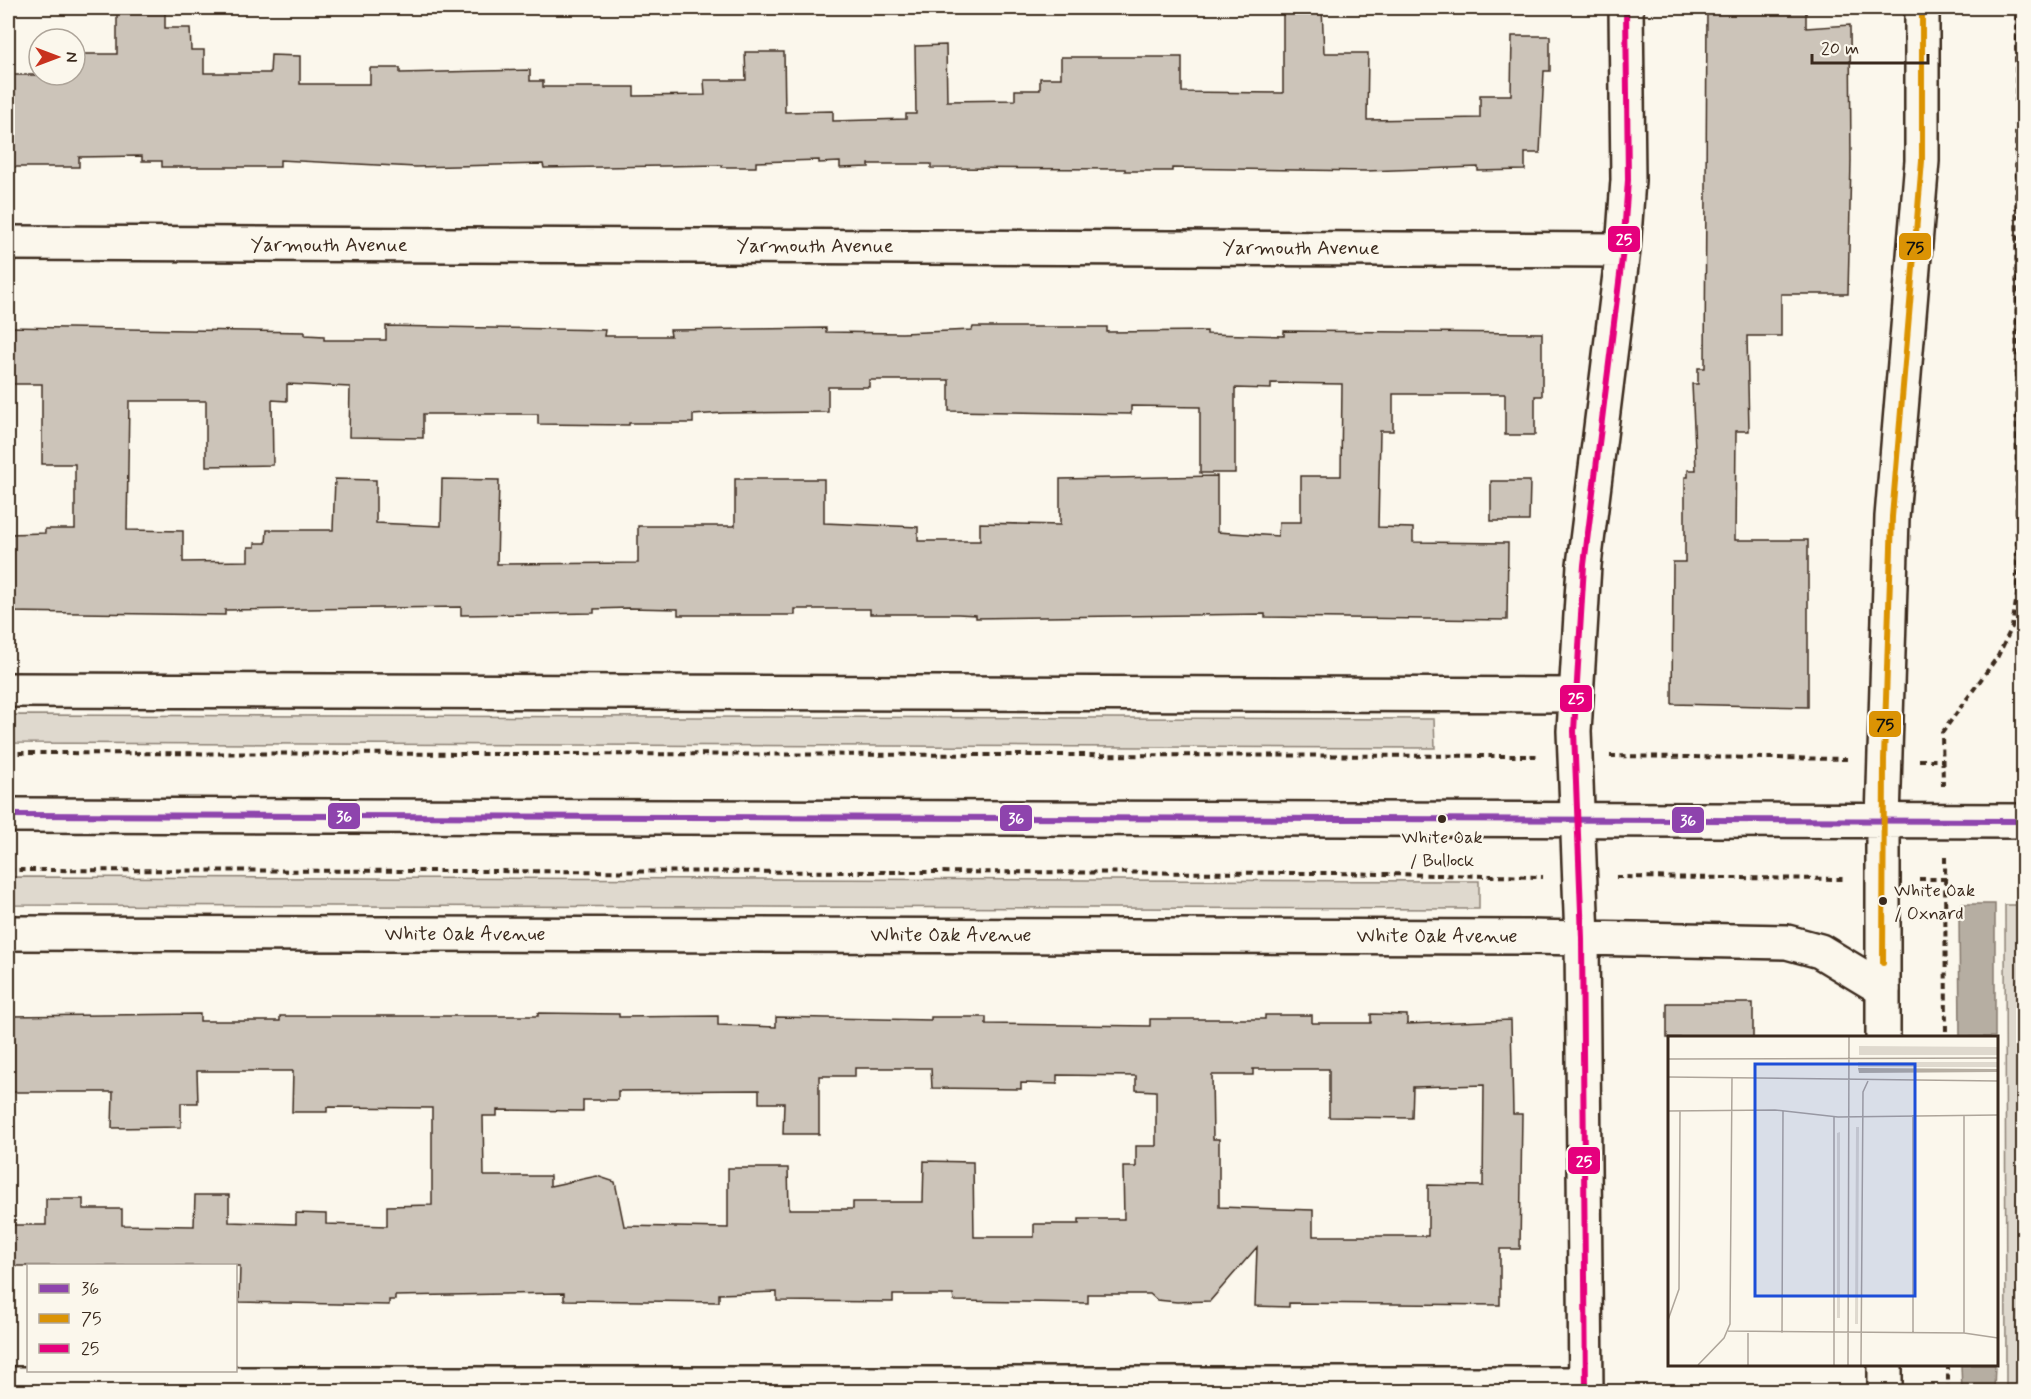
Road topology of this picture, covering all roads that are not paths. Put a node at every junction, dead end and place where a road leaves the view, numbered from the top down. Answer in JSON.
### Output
{"nodes":[{"id":1,"x":1626,"y":8,"type":"edge"},
{"id":2,"x":1922,"y":8,"type":"edge"},
{"id":3,"x":8,"y":243,"type":"edge"},
{"id":4,"x":1623,"y":250,"type":"junction"},
{"id":5,"x":8,"y":690,"type":"edge"},
{"id":6,"x":1576,"y":695,"type":"junction"},
{"id":7,"x":8,"y":815,"type":"edge"},
{"id":8,"x":1577,"y":818,"type":"junction"},
{"id":9,"x":1883,"y":820,"type":"junction"},
{"id":10,"x":2024,"y":820,"type":"edge"},
{"id":11,"x":8,"y":933,"type":"edge"},
{"id":12,"x":1582,"y":938,"type":"junction"},
{"id":13,"x":1883,"y":989,"type":"junction"},
{"id":14,"x":1883,"y":1036,"type":"edge"},
{"id":15,"x":1885,"y":1366,"type":"edge"},
{"id":16,"x":8,"y":1384,"type":"edge"},
{"id":17,"x":1586,"y":1388,"type":"edge"},
{"id":18,"x":1885,"y":1392,"type":"edge"}],
"edges":[{"from":1,"to":4,"type":"street"},
{"from":2,"to":9,"type":"street"},
{"from":3,"to":4,"type":"street","name":"Yarmouth Avenue"},
{"from":4,"to":6,"type":"street"},
{"from":5,"to":6,"type":"street"},
{"from":6,"to":8,"type":"street"},
{"from":7,"to":8,"type":"street"},
{"from":8,"to":9,"type":"street"},
{"from":8,"to":12,"type":"street"},
{"from":9,"to":10,"type":"street"},
{"from":9,"to":13,"type":"street"},
{"from":11,"to":12,"type":"street","name":"White Oak Avenue"},
{"from":12,"to":13,"type":"street","name":"White Oak Avenue"},
{"from":12,"to":17,"type":"street"},
{"from":13,"to":14,"type":"street"},
{"from":15,"to":18,"type":"street"},
{"from":16,"to":17,"type":"street"}]}
